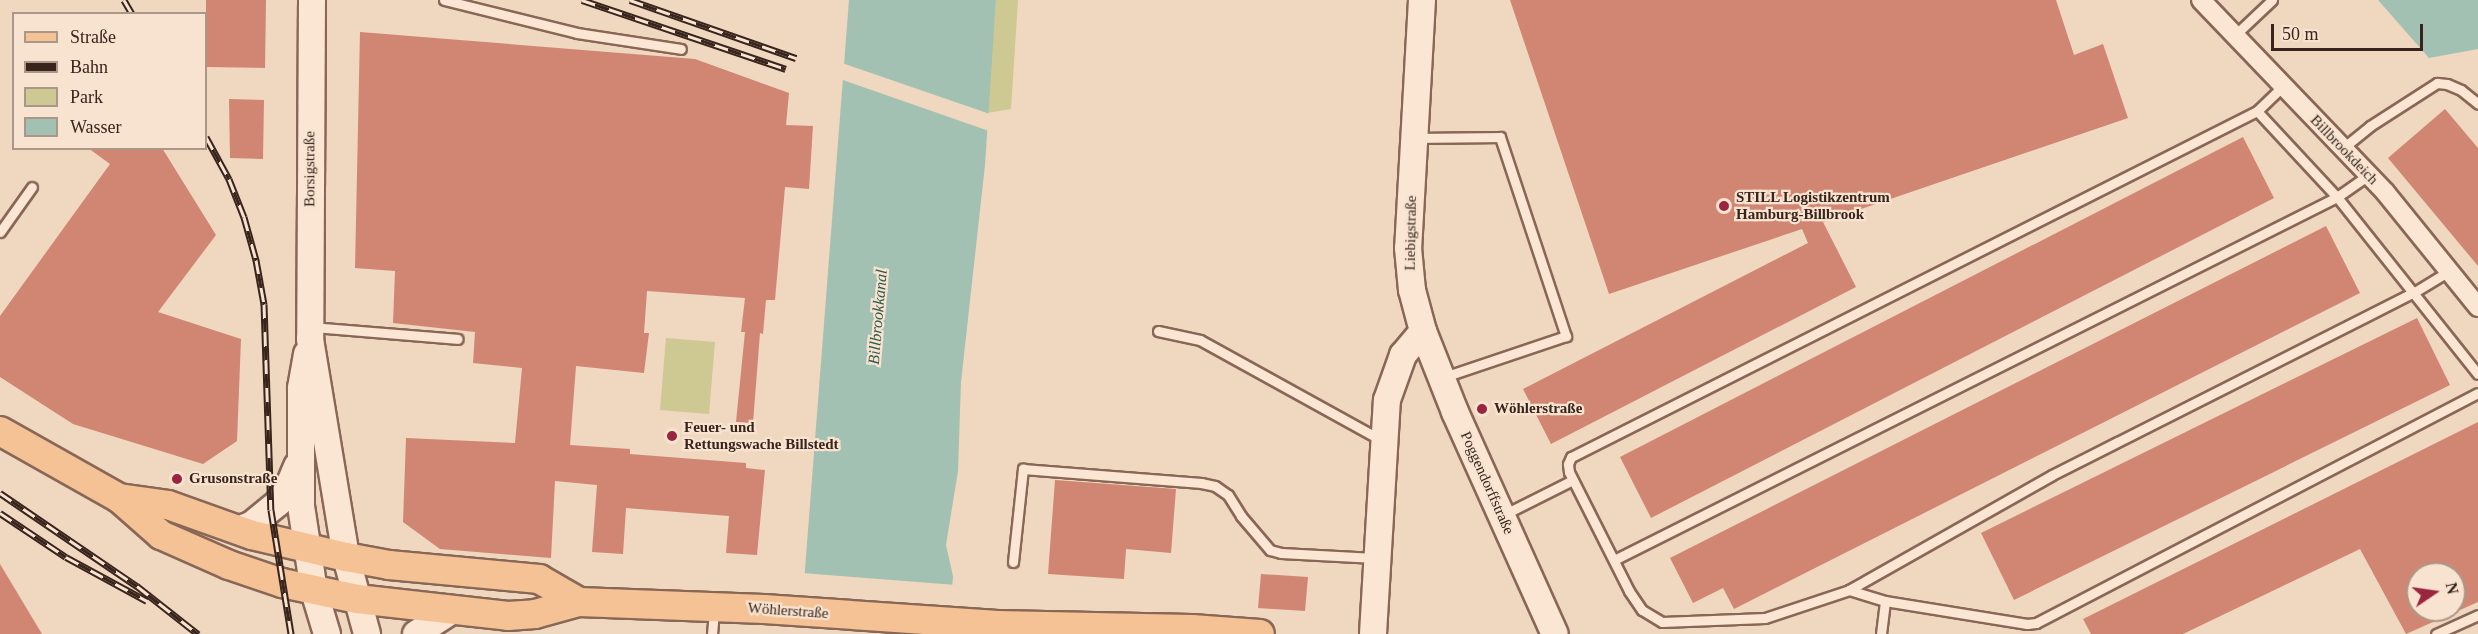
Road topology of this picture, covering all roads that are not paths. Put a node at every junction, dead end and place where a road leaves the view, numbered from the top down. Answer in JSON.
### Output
{"nodes":[{"id":1,"x":312,"y":0,"type":"edge"},
{"id":2,"x":444,"y":0,"type":"edge"},
{"id":3,"x":1422,"y":0,"type":"edge"},
{"id":4,"x":2201,"y":0,"type":"edge"},
{"id":5,"x":2272,"y":0,"type":"edge"},
{"id":6,"x":2235,"y":35,"type":"junction"},
{"id":7,"x":681,"y":49,"type":"dead end"},
{"id":8,"x":2283,"y":86,"type":"junction"},
{"id":9,"x":2478,"y":104,"type":"edge"},
{"id":10,"x":2257,"y":111,"type":"junction"},
{"id":11,"x":1414,"y":138,"type":"junction"},
{"id":12,"x":2343,"y":148,"type":"junction"},
{"id":13,"x":2368,"y":175,"type":"junction"},
{"id":14,"x":32,"y":187,"type":"dead end"},
{"id":15,"x":2337,"y":197,"type":"junction"},
{"id":16,"x":0,"y":232,"type":"edge"},
{"id":17,"x":2449,"y":271,"type":"junction"},
{"id":18,"x":2413,"y":293,"type":"junction"},
{"id":19,"x":2478,"y":307,"type":"edge"},
{"id":20,"x":1158,"y":331,"type":"dead end"},
{"id":21,"x":1423,"y":331,"type":"junction"},
{"id":22,"x":310,"y":333,"type":"junction"},
{"id":23,"x":458,"y":339,"type":"dead end"},
{"id":24,"x":2478,"y":374,"type":"edge"},
{"id":25,"x":1441,"y":378,"type":"junction"},
{"id":26,"x":2478,"y":393,"type":"edge"},
{"id":27,"x":0,"y":430,"type":"edge"},
{"id":28,"x":1385,"y":442,"type":"junction"},
{"id":29,"x":300,"y":457,"type":"junction"},
{"id":30,"x":1573,"y":480,"type":"junction"},
{"id":31,"x":119,"y":498,"type":"junction"},
{"id":32,"x":1502,"y":516,"type":"junction"},
{"id":33,"x":238,"y":530,"type":"junction"},
{"id":34,"x":306,"y":549,"type":"junction"},
{"id":35,"x":346,"y":557,"type":"junction"},
{"id":36,"x":1378,"y":558,"type":"junction"},
{"id":37,"x":1614,"y":560,"type":"junction"},
{"id":38,"x":1013,"y":562,"type":"dead end"},
{"id":39,"x":1849,"y":590,"type":"junction"},
{"id":40,"x":314,"y":591,"type":"junction"},
{"id":41,"x":357,"y":599,"type":"junction"},
{"id":42,"x":1885,"y":601,"type":"junction"},
{"id":43,"x":579,"y":602,"type":"junction"},
{"id":44,"x":714,"y":606,"type":"junction"},
{"id":45,"x":451,"y":611,"type":"junction"},
{"id":46,"x":2478,"y":615,"type":"edge"},
{"id":47,"x":997,"y":626,"type":"junction"},
{"id":48,"x":327,"y":634,"type":"edge"},
{"id":49,"x":367,"y":634,"type":"edge"},
{"id":50,"x":416,"y":634,"type":"edge"},
{"id":51,"x":712,"y":634,"type":"edge"},
{"id":52,"x":1038,"y":634,"type":"edge"},
{"id":53,"x":1260,"y":634,"type":"edge"},
{"id":54,"x":1373,"y":634,"type":"edge"},
{"id":55,"x":1555,"y":634,"type":"edge"},
{"id":56,"x":1881,"y":634,"type":"edge"},
{"id":57,"x":2436,"y":634,"type":"edge"}],
"edges":[{"from":1,"to":22,"type":"street","name":"Borsigstraße"},
{"from":2,"to":7,"type":"lane"},
{"from":3,"to":11,"type":"street","name":"Liebigstraße"},
{"from":4,"to":6,"type":"street","name":"Billbrookdeich"},
{"from":5,"to":6,"type":"lane"},
{"from":6,"to":8,"type":"street","name":"Billbrookdeich"},
{"from":8,"to":10,"type":"lane"},
{"from":8,"to":12,"type":"street","name":"Billbrookdeich"},
{"from":9,"to":12,"type":"lane"},
{"from":10,"to":15,"type":"lane"},
{"from":10,"to":30,"type":"lane"},
{"from":11,"to":21,"type":"street","name":"Liebigstraße"},
{"from":11,"to":25,"type":"lane"},
{"from":12,"to":13,"type":"street","name":"Billbrookdeich"},
{"from":13,"to":15,"type":"lane"},
{"from":13,"to":17,"type":"street","name":"Billbrookdeich"},
{"from":14,"to":16,"type":"lane"},
{"from":15,"to":18,"type":"lane"},
{"from":15,"to":37,"type":"lane"},
{"from":17,"to":18,"type":"lane"},
{"from":17,"to":19,"type":"street","name":"Billbrookdeich"},
{"from":18,"to":24,"type":"lane"},
{"from":18,"to":39,"type":"lane"},
{"from":20,"to":28,"type":"lane"},
{"from":21,"to":25,"type":"street","name":"Poggendorffstraße"},
{"from":21,"to":28,"type":"street"},
{"from":22,"to":23,"type":"lane"},
{"from":22,"to":29,"type":"street","name":"Borsigstraße"},
{"from":22,"to":35,"type":"street","name":"Borsigstraße"},
{"from":25,"to":32,"type":"street","name":"Poggendorffstraße"},
{"from":26,"to":42,"type":"lane"},
{"from":27,"to":31,"type":"main road"},
{"from":28,"to":36,"type":"street"},
{"from":29,"to":33,"type":"street"},
{"from":29,"to":34,"type":"street","name":"Borsigstraße"},
{"from":30,"to":32,"type":"lane"},
{"from":30,"to":37,"type":"lane"},
{"from":31,"to":33,"type":"main road"},
{"from":31,"to":40,"type":"main road"},
{"from":32,"to":55,"type":"street","name":"Poggendorffstraße"},
{"from":33,"to":34,"type":"main road"},
{"from":34,"to":35,"type":"main road"},
{"from":34,"to":40,"type":"street","name":"Borsigstraße"},
{"from":35,"to":41,"type":"street","name":"Borsigstraße"},
{"from":35,"to":43,"type":"main road","name":"Wöhlerstraße"},
{"from":36,"to":38,"type":"lane"},
{"from":36,"to":54,"type":"street"},
{"from":37,"to":39,"type":"lane"},
{"from":39,"to":42,"type":"lane"},
{"from":40,"to":41,"type":"main road","name":"Wöhlerstraße"},
{"from":40,"to":48,"type":"street","name":"Borsigstraße"},
{"from":41,"to":45,"type":"main road","name":"Wöhlerstraße"},
{"from":41,"to":49,"type":"street","name":"Borsigstraße"},
{"from":42,"to":56,"type":"lane"},
{"from":43,"to":44,"type":"main road","name":"Wöhlerstraße"},
{"from":43,"to":45,"type":"main road","name":"Wöhlerstraße"},
{"from":44,"to":47,"type":"main road","name":"Wöhlerstraße"},
{"from":44,"to":51,"type":"lane"},
{"from":45,"to":50,"type":"street"},
{"from":46,"to":57,"type":"lane"},
{"from":47,"to":52,"type":"main road","name":"Wöhlerstraße"},
{"from":47,"to":53,"type":"main road","name":"Wöhlerstraße"}]}
